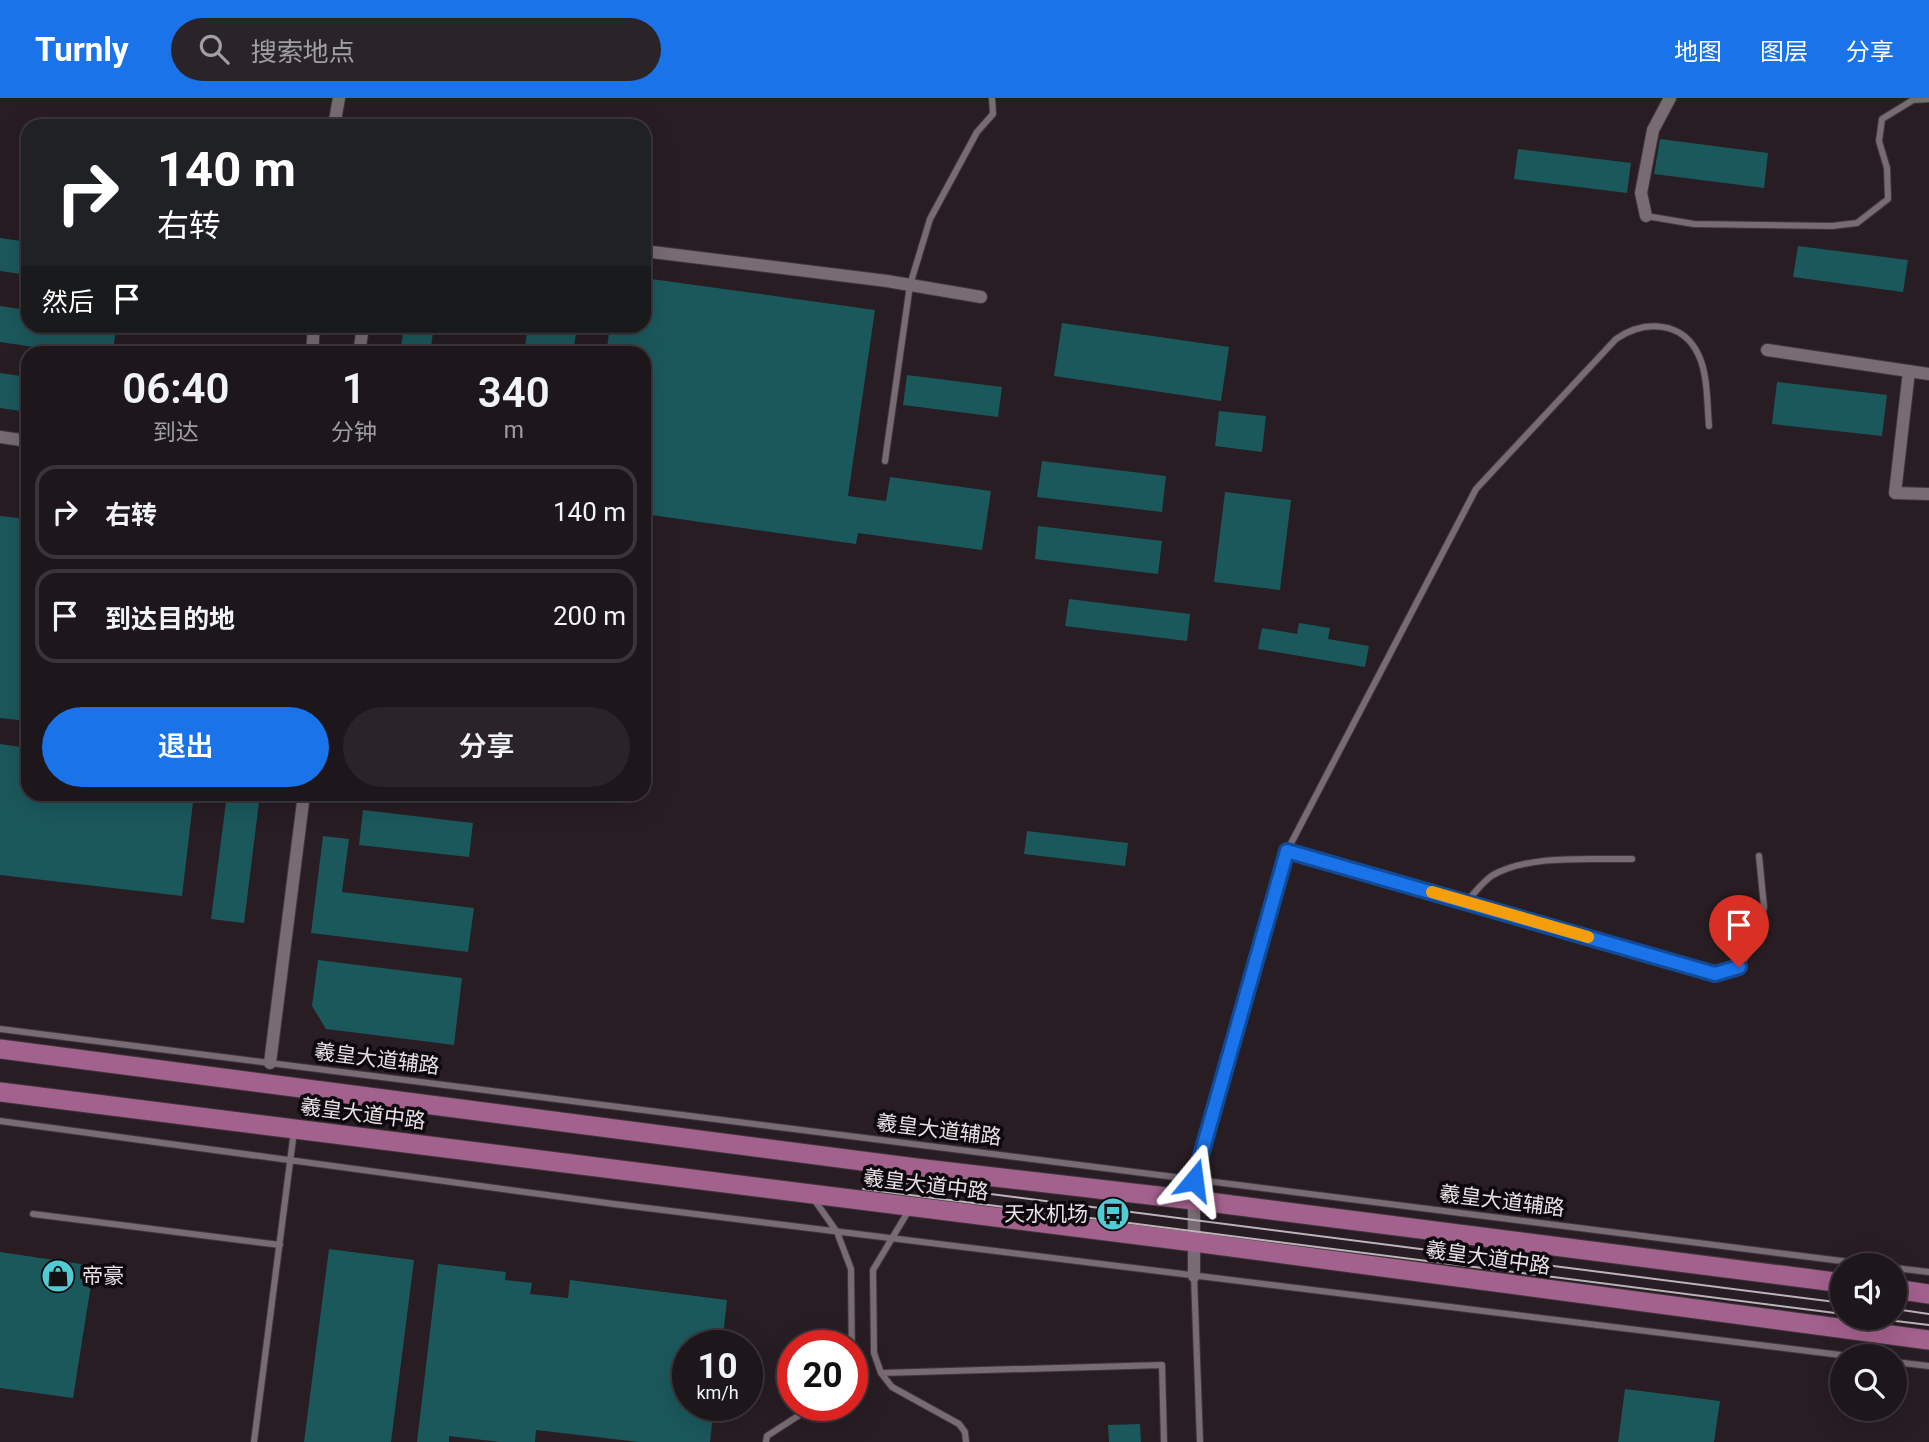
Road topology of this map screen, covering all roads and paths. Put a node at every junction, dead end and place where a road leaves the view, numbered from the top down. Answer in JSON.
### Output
{"nodes":[{"id":1,"x":339,"y":98,"type":"edge"},
{"id":2,"x":992,"y":98,"type":"edge"},
{"id":3,"x":1670,"y":98,"type":"edge"},
{"id":4,"x":1929,"y":99,"type":"edge"},
{"id":5,"x":335,"y":119,"type":"edge"},
{"id":6,"x":1646,"y":216,"type":"joint"},
{"id":7,"x":651,"y":252,"type":"edge"},
{"id":8,"x":910,"y":285,"type":"junction"},
{"id":9,"x":981,"y":297,"type":"dead end"},
{"id":10,"x":1767,"y":350,"type":"dead end"},
{"id":11,"x":1909,"y":371,"type":"junction"},
{"id":12,"x":1929,"y":374,"type":"edge"},
{"id":13,"x":1709,"y":426,"type":"dead end"},
{"id":14,"x":0,"y":437,"type":"edge"},
{"id":15,"x":21,"y":439,"type":"edge"},
{"id":16,"x":885,"y":461,"type":"dead end"},
{"id":17,"x":1929,"y":494,"type":"edge"},
{"id":18,"x":303,"y":801,"type":"edge"},
{"id":19,"x":1287,"y":851,"type":"junction"},
{"id":20,"x":1759,"y":856,"type":"dead end"},
{"id":21,"x":1632,"y":859,"type":"dead end"},
{"id":22,"x":1466,"y":902,"type":"junction"},
{"id":23,"x":0,"y":1030,"type":"edge"},
{"id":24,"x":0,"y":1049,"type":"edge"},
{"id":25,"x":270,"y":1063,"type":"junction"},
{"id":26,"x":0,"y":1091,"type":"edge"},
{"id":27,"x":0,"y":1121,"type":"edge"},
{"id":28,"x":295,"y":1129,"type":"junction"},
{"id":29,"x":291,"y":1161,"type":"junction"},
{"id":30,"x":1194,"y":1180,"type":"junction"},
{"id":31,"x":810,"y":1194,"type":"junction"},
{"id":32,"x":1193,"y":1200,"type":"junction"},
{"id":33,"x":911,"y":1206,"type":"junction"},
{"id":34,"x":33,"y":1214,"type":"dead end"},
{"id":35,"x":837,"y":1232,"type":"junction"},
{"id":36,"x":890,"y":1239,"type":"junction"},
{"id":37,"x":1194,"y":1242,"type":"junction"},
{"id":38,"x":280,"y":1245,"type":"junction"},
{"id":39,"x":1830,"y":1260,"type":"edge"},
{"id":40,"x":1907,"y":1269,"type":"edge"},
{"id":41,"x":1929,"y":1272,"type":"edge"},
{"id":42,"x":1194,"y":1276,"type":"junction"},
{"id":43,"x":1830,"y":1281,"type":"edge"},
{"id":44,"x":1907,"y":1291,"type":"edge"},
{"id":45,"x":1929,"y":1294,"type":"edge"},
{"id":46,"x":852,"y":1330,"type":"edge"},
{"id":47,"x":1929,"y":1340,"type":"edge"},
{"id":48,"x":1830,"y":1354,"type":"edge"},
{"id":49,"x":1907,"y":1363,"type":"edge"},
{"id":50,"x":1929,"y":1366,"type":"edge"},
{"id":51,"x":881,"y":1373,"type":"junction"},
{"id":52,"x":790,"y":1421,"type":"edge"},
{"id":53,"x":254,"y":1442,"type":"edge"},
{"id":54,"x":766,"y":1442,"type":"edge"},
{"id":55,"x":966,"y":1442,"type":"edge"},
{"id":56,"x":1164,"y":1442,"type":"edge"},
{"id":57,"x":1199,"y":1442,"type":"edge"}],
"edges":[{"from":1,"to":5,"type":"street"},
{"from":2,"to":8,"type":"lane"},
{"from":3,"to":6,"type":"street"},
{"from":4,"to":6,"type":"lane"},
{"from":7,"to":8,"type":"street"},
{"from":8,"to":9,"type":"street"},
{"from":8,"to":16,"type":"lane"},
{"from":10,"to":11,"type":"street"},
{"from":11,"to":12,"type":"street"},
{"from":11,"to":17,"type":"street"},
{"from":13,"to":19,"type":"lane"},
{"from":14,"to":15,"type":"street"},
{"from":18,"to":25,"type":"street"},
{"from":19,"to":22,"type":"lane"},
{"from":19,"to":30,"type":"lane"},
{"from":20,"to":22,"type":"lane"},
{"from":21,"to":22,"type":"lane"},
{"from":23,"to":25,"type":"lane","name":"羲皇大道辅路"},
{"from":24,"to":32,"type":"main road","name":"羲皇大道中路"},
{"from":25,"to":30,"type":"lane","name":"羲皇大道辅路"},
{"from":26,"to":28,"type":"main road","name":"羲皇大道中路"},
{"from":27,"to":29,"type":"lane"},
{"from":28,"to":29,"type":"lane"},
{"from":28,"to":31,"type":"main road","name":"羲皇大道中路"},
{"from":29,"to":35,"type":"lane"},
{"from":29,"to":38,"type":"lane"},
{"from":30,"to":32,"type":"street"},
{"from":30,"to":39,"type":"lane","name":"羲皇大道辅路"},
{"from":31,"to":33,"type":"main road","name":"羲皇大道中路"},
{"from":31,"to":35,"type":"lane"},
{"from":32,"to":37,"type":"street"},
{"from":32,"to":43,"type":"main road","name":"羲皇大道中路"},
{"from":33,"to":36,"type":"lane"},
{"from":33,"to":37,"type":"main road","name":"羲皇大道中路"},
{"from":34,"to":38,"type":"lane"},
{"from":35,"to":36,"type":"lane"},
{"from":35,"to":46,"type":"lane"},
{"from":36,"to":42,"type":"lane"},
{"from":36,"to":51,"type":"lane"},
{"from":37,"to":42,"type":"street"},
{"from":37,"to":47,"type":"main road","name":"羲皇大道中路"},
{"from":38,"to":53,"type":"lane"},
{"from":40,"to":41,"type":"lane"},
{"from":42,"to":48,"type":"lane"},
{"from":42,"to":57,"type":"lane"},
{"from":44,"to":45,"type":"main road"},
{"from":49,"to":50,"type":"lane"},
{"from":51,"to":55,"type":"lane"},
{"from":51,"to":56,"type":"lane"},
{"from":52,"to":54,"type":"lane"}]}
